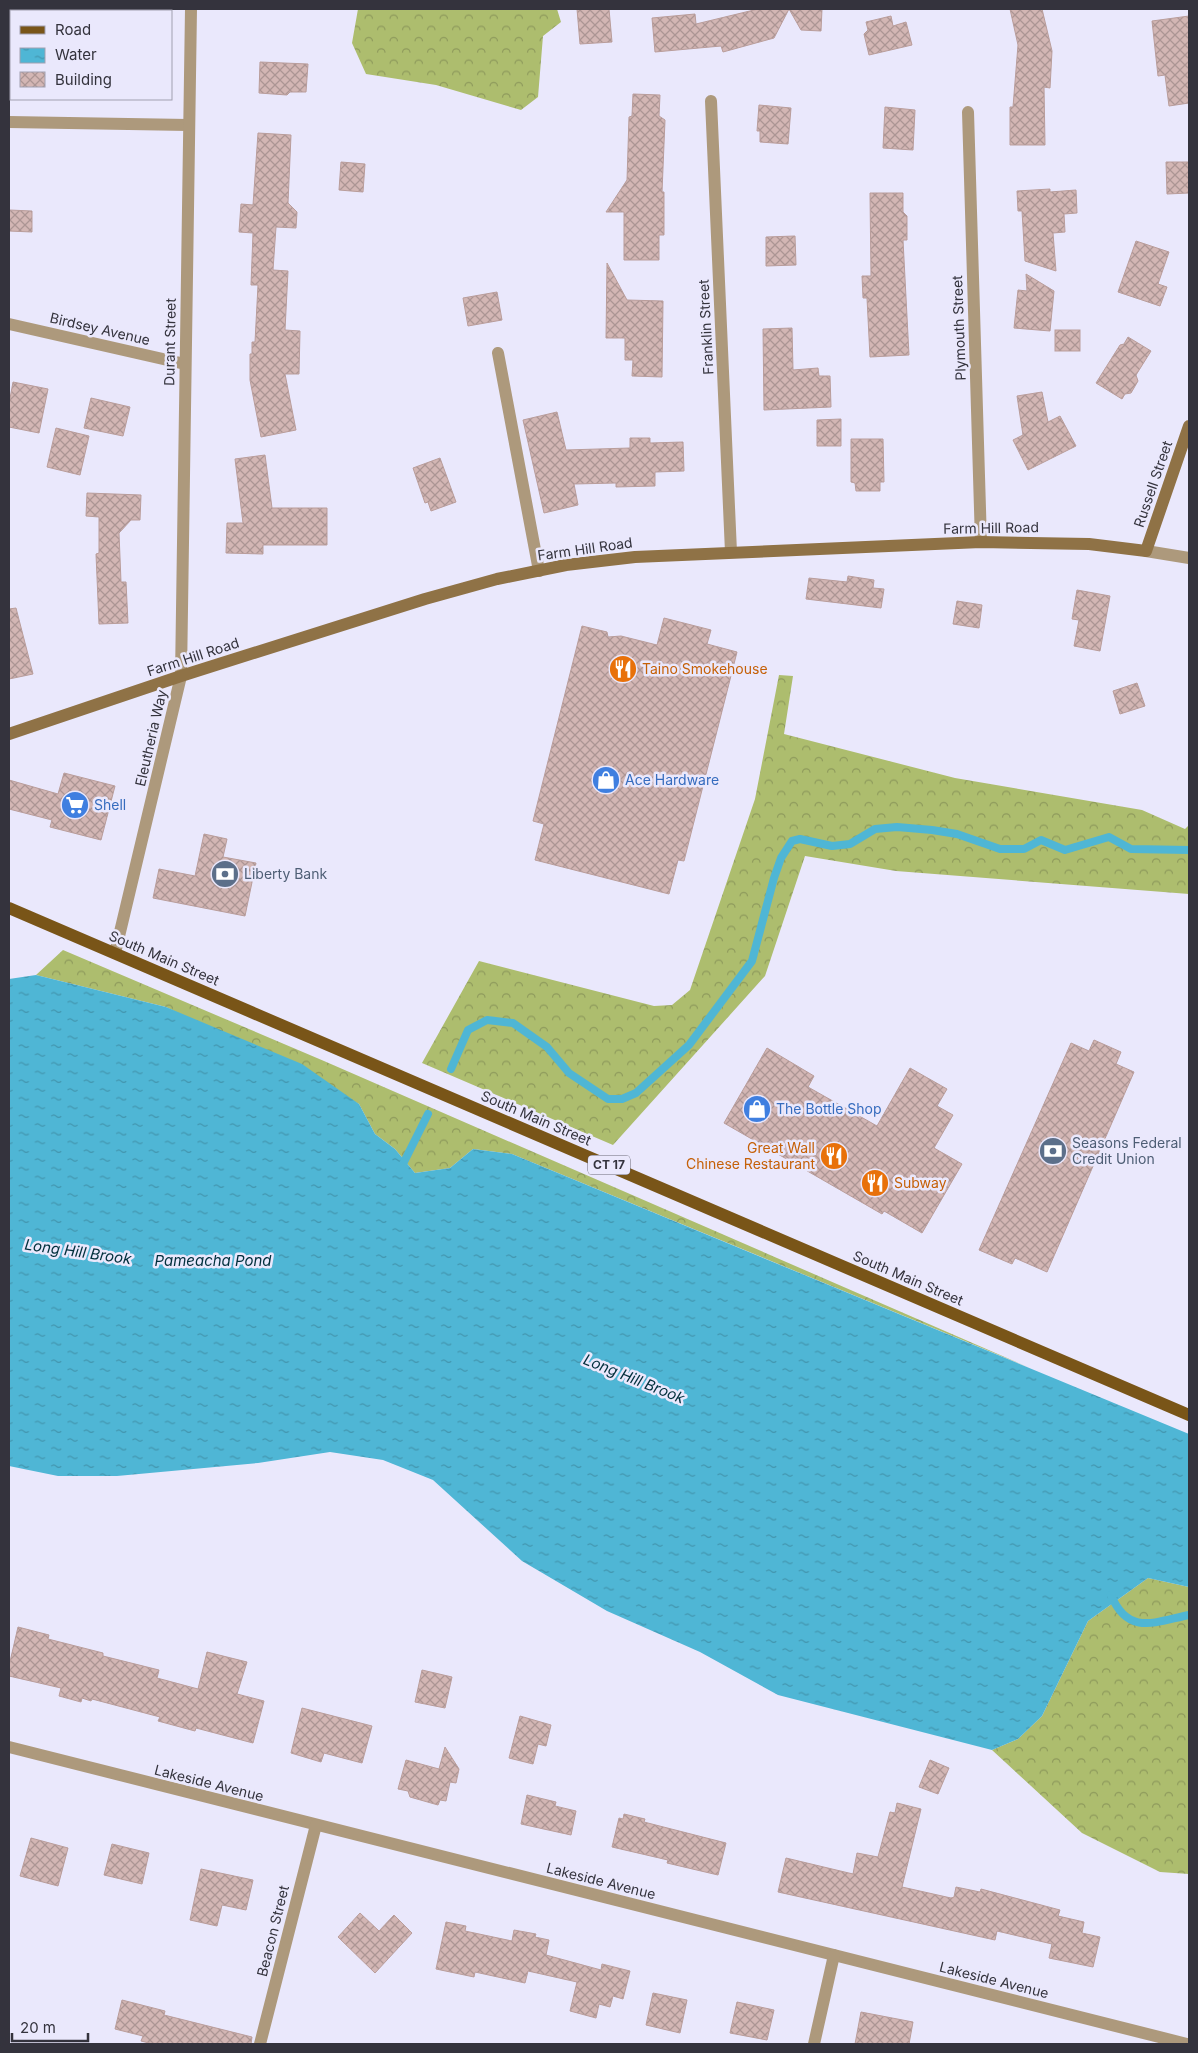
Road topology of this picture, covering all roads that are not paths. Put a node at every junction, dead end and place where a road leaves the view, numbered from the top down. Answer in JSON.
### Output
{"nodes":[{"id":1,"x":191,"y":9,"type":"edge"},
{"id":2,"x":712,"y":102,"type":"dead end"},
{"id":3,"x":968,"y":112,"type":"dead end"},
{"id":4,"x":9,"y":122,"type":"edge"},
{"id":5,"x":188,"y":125,"type":"junction"},
{"id":6,"x":9,"y":324,"type":"edge"},
{"id":7,"x":498,"y":352,"type":"dead end"},
{"id":8,"x":185,"y":364,"type":"junction"},
{"id":9,"x":1189,"y":426,"type":"edge"},
{"id":10,"x":980,"y":542,"type":"junction"},
{"id":11,"x":1146,"y":551,"type":"junction"},
{"id":12,"x":731,"y":552,"type":"junction"},
{"id":13,"x":1189,"y":558,"type":"edge"},
{"id":14,"x":539,"y":571,"type":"junction"},
{"id":15,"x":181,"y":676,"type":"junction"},
{"id":16,"x":9,"y":734,"type":"edge"},
{"id":17,"x":9,"y":908,"type":"edge"},
{"id":18,"x":115,"y":953,"type":"junction"},
{"id":19,"x":1189,"y":1415,"type":"edge"},
{"id":20,"x":9,"y":1747,"type":"edge"},
{"id":21,"x":316,"y":1825,"type":"junction"},
{"id":22,"x":834,"y":1955,"type":"junction"},
{"id":23,"x":260,"y":2044,"type":"edge"},
{"id":24,"x":814,"y":2044,"type":"edge"},
{"id":25,"x":1187,"y":2044,"type":"edge"}],
"edges":[{"from":1,"to":5,"type":"street","name":"Durant Street"},
{"from":2,"to":12,"type":"street","name":"Franklin Street"},
{"from":3,"to":10,"type":"street","name":"Plymouth Street"},
{"from":4,"to":5,"type":"street"},
{"from":5,"to":8,"type":"street","name":"Durant Street"},
{"from":6,"to":8,"type":"street","name":"Birdsey Avenue"},
{"from":7,"to":14,"type":"street"},
{"from":8,"to":15,"type":"street","name":"Durant Street"},
{"from":9,"to":11,"type":"main road","name":"Russell Street"},
{"from":10,"to":11,"type":"main road","name":"Farm Hill Road"},
{"from":10,"to":12,"type":"main road","name":"Farm Hill Road"},
{"from":11,"to":13,"type":"street","name":"Farm Hill Road"},
{"from":12,"to":14,"type":"main road","name":"Farm Hill Road"},
{"from":14,"to":15,"type":"main road","name":"Farm Hill Road"},
{"from":15,"to":16,"type":"main road","name":"Farm Hill Road"},
{"from":15,"to":18,"type":"street","name":"Eleutheria Way"},
{"from":17,"to":18,"type":"main road","name":"South Main Street","number":"CT 17"},
{"from":18,"to":19,"type":"main road","name":"South Main Street","number":"CT 17"},
{"from":20,"to":21,"type":"street","name":"Lakeside Avenue"},
{"from":21,"to":22,"type":"street","name":"Lakeside Avenue"},
{"from":21,"to":23,"type":"street","name":"Beacon Street"},
{"from":22,"to":24,"type":"street"},
{"from":22,"to":25,"type":"street","name":"Lakeside Avenue"}]}
